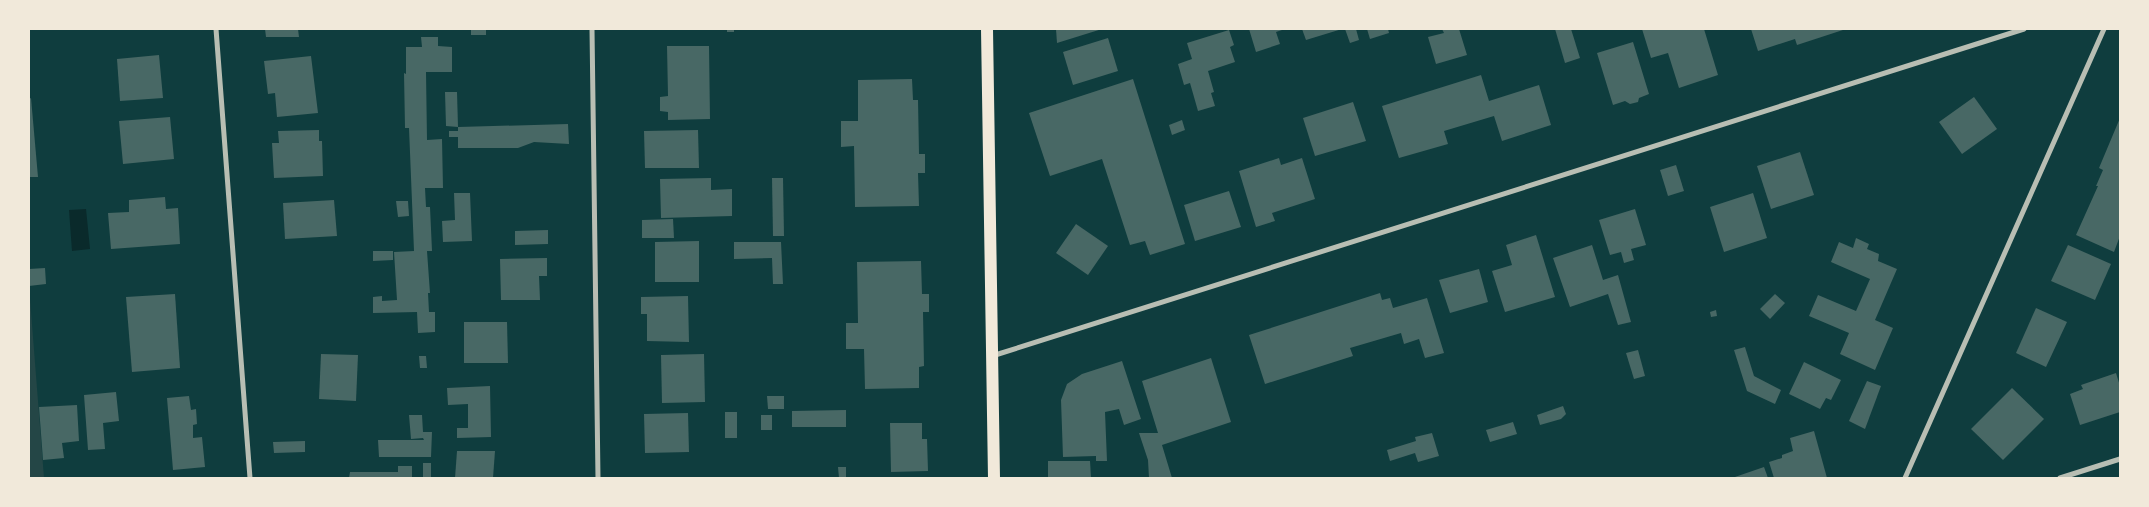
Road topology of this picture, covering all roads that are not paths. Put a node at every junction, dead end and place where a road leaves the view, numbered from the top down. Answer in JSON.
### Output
{"nodes":[{"id":1,"x":216,"y":29,"type":"edge"},
{"id":2,"x":592,"y":29,"type":"edge"},
{"id":3,"x":987,"y":29,"type":"edge"},
{"id":4,"x":2024,"y":29,"type":"edge"},
{"id":5,"x":2104,"y":29,"type":"edge"},
{"id":6,"x":992,"y":356,"type":"junction"},
{"id":7,"x":2120,"y":459,"type":"edge"},
{"id":8,"x":250,"y":478,"type":"edge"},
{"id":9,"x":598,"y":478,"type":"edge"},
{"id":10,"x":994,"y":478,"type":"edge"},
{"id":11,"x":1905,"y":478,"type":"edge"},
{"id":12,"x":2060,"y":478,"type":"edge"}],
"edges":[{"from":1,"to":8,"type":"street"},
{"from":2,"to":9,"type":"street"},
{"from":3,"to":6,"type":"main road"},
{"from":4,"to":6,"type":"street"},
{"from":5,"to":11,"type":"street"},
{"from":6,"to":10,"type":"main road"},
{"from":7,"to":12,"type":"street"}]}
